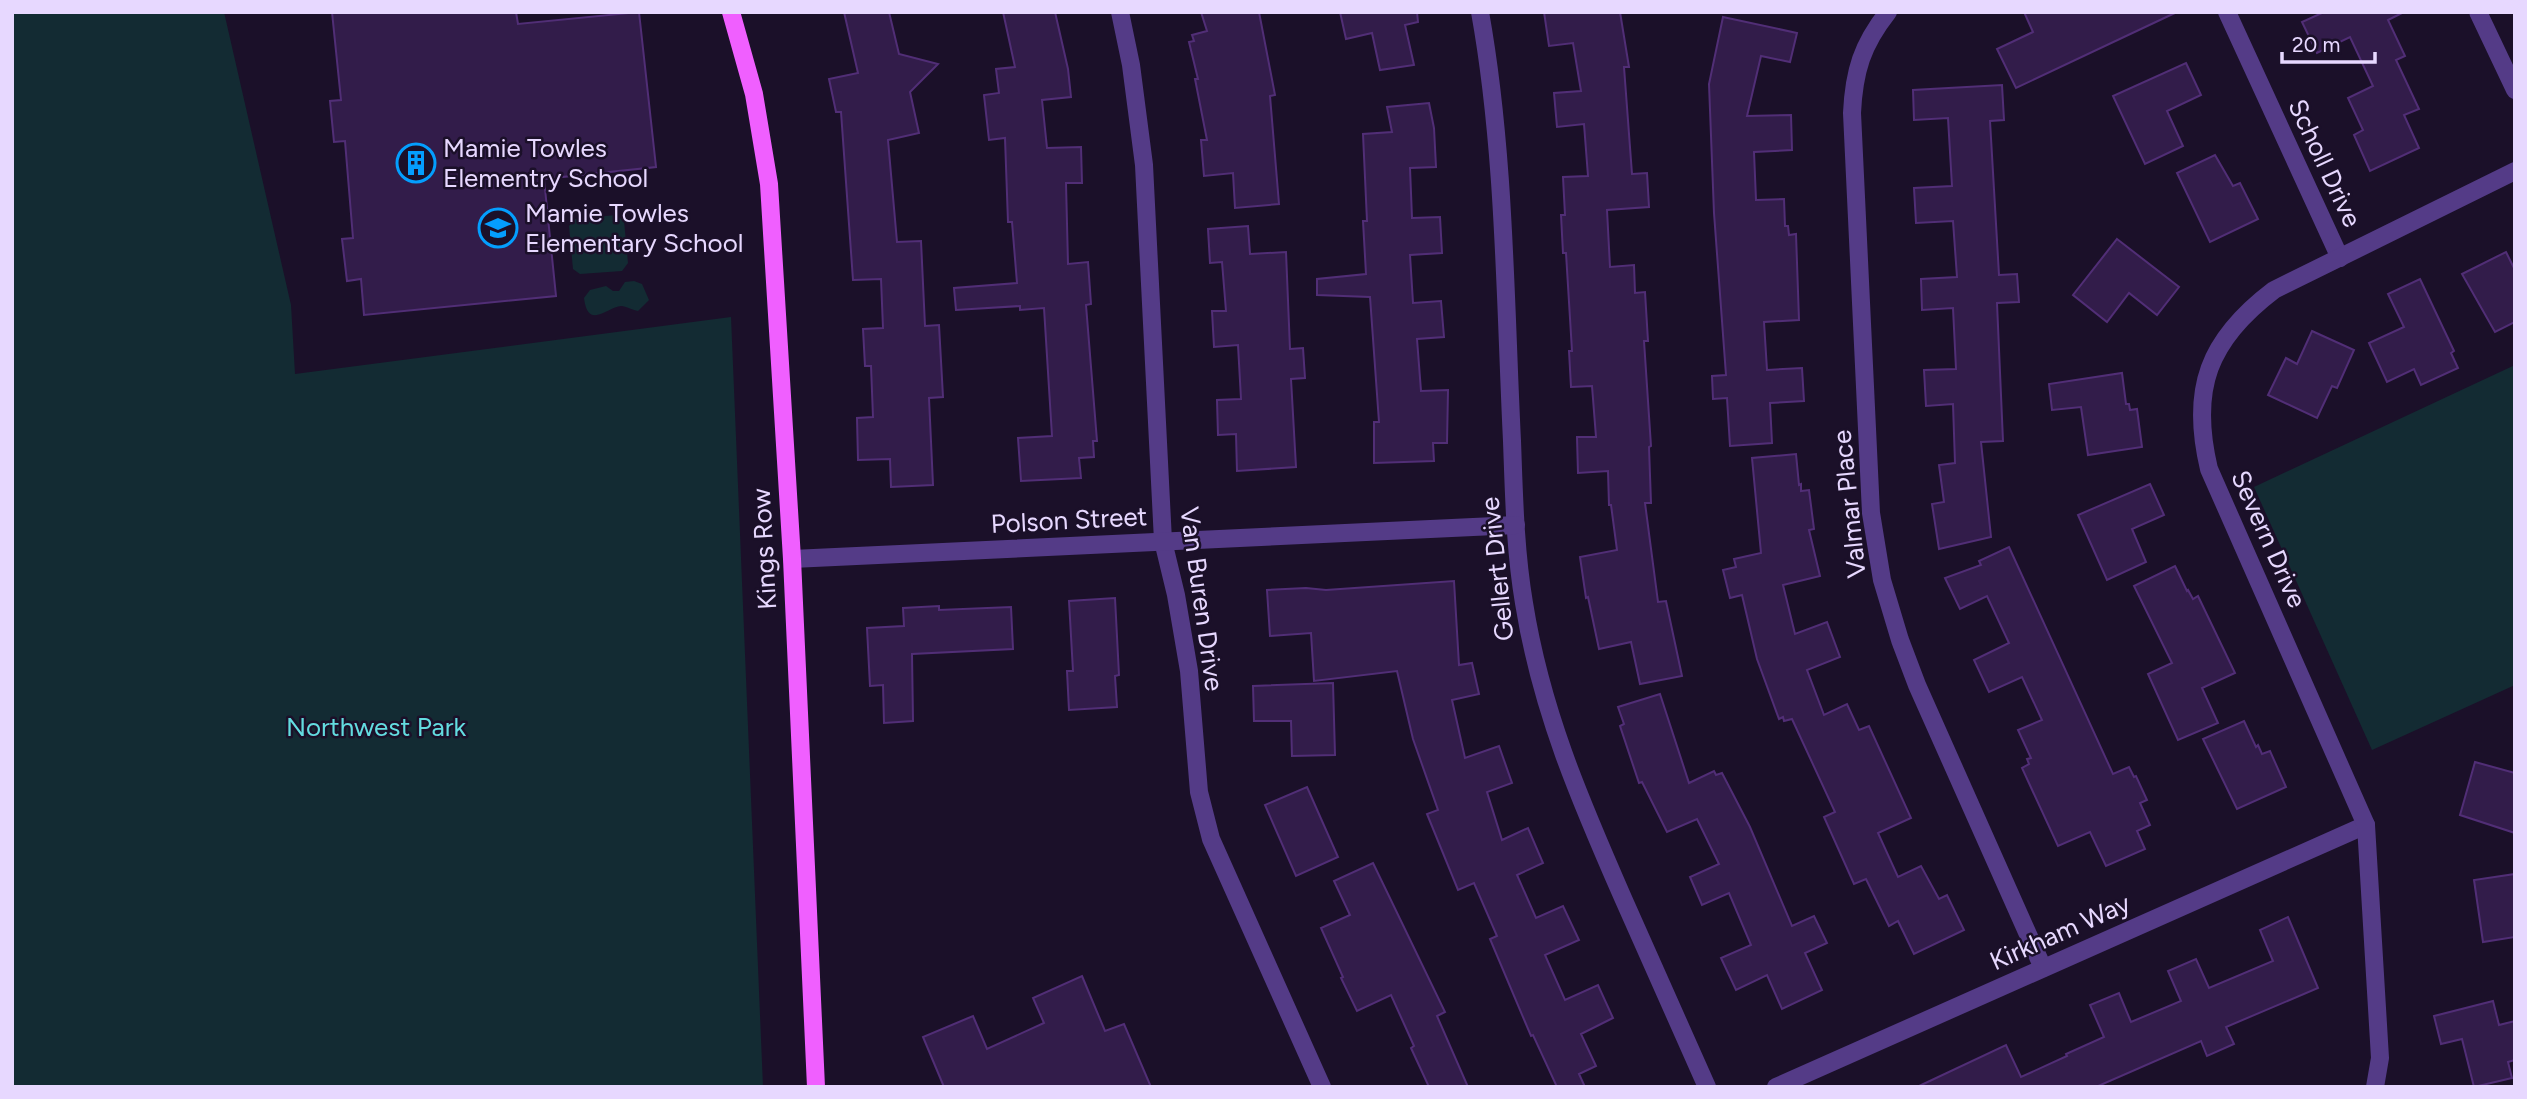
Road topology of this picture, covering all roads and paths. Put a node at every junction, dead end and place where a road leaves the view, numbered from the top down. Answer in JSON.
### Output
{"nodes":[{"id":1,"x":731,"y":12,"type":"edge"},
{"id":2,"x":1120,"y":12,"type":"edge"},
{"id":3,"x":1480,"y":12,"type":"edge"},
{"id":4,"x":1888,"y":12,"type":"edge"},
{"id":5,"x":2227,"y":12,"type":"edge"},
{"id":6,"x":2478,"y":12,"type":"edge"},
{"id":7,"x":2515,"y":90,"type":"edge"},
{"id":8,"x":2515,"y":171,"type":"edge"},
{"id":9,"x":2340,"y":258,"type":"junction"},
{"id":10,"x":1516,"y":525,"type":"junction"},
{"id":11,"x":1163,"y":541,"type":"junction"},
{"id":12,"x":792,"y":559,"type":"junction"},
{"id":13,"x":2366,"y":825,"type":"junction"},
{"id":14,"x":2043,"y":968,"type":"junction"},
{"id":15,"x":816,"y":1087,"type":"edge"},
{"id":16,"x":1322,"y":1087,"type":"edge"},
{"id":17,"x":1707,"y":1087,"type":"edge"},
{"id":18,"x":1776,"y":1087,"type":"edge"},
{"id":19,"x":2375,"y":1087,"type":"edge"}],
"edges":[{"from":1,"to":12,"type":"main road","name":"Kings Row"},
{"from":2,"to":11,"type":"street","name":"Van Buren Drive"},
{"from":3,"to":10,"type":"street","name":"Gellert Drive"},
{"from":4,"to":14,"type":"street","name":"Valmar Place"},
{"from":5,"to":9,"type":"street","name":"Scholl Drive"},
{"from":6,"to":7,"type":"street"},
{"from":8,"to":9,"type":"street","name":"Severn Drive"},
{"from":9,"to":13,"type":"street","name":"Severn Drive"},
{"from":10,"to":11,"type":"street","name":"Polson Street"},
{"from":10,"to":17,"type":"street","name":"Gellert Drive"},
{"from":11,"to":12,"type":"street","name":"Polson Street"},
{"from":11,"to":16,"type":"street","name":"Van Buren Drive"},
{"from":12,"to":15,"type":"main road","name":"Kings Row"},
{"from":13,"to":14,"type":"street","name":"Kirkham Way"},
{"from":13,"to":19,"type":"street","name":"Severn Drive"},
{"from":14,"to":18,"type":"street","name":"Kirkham Way"}]}
